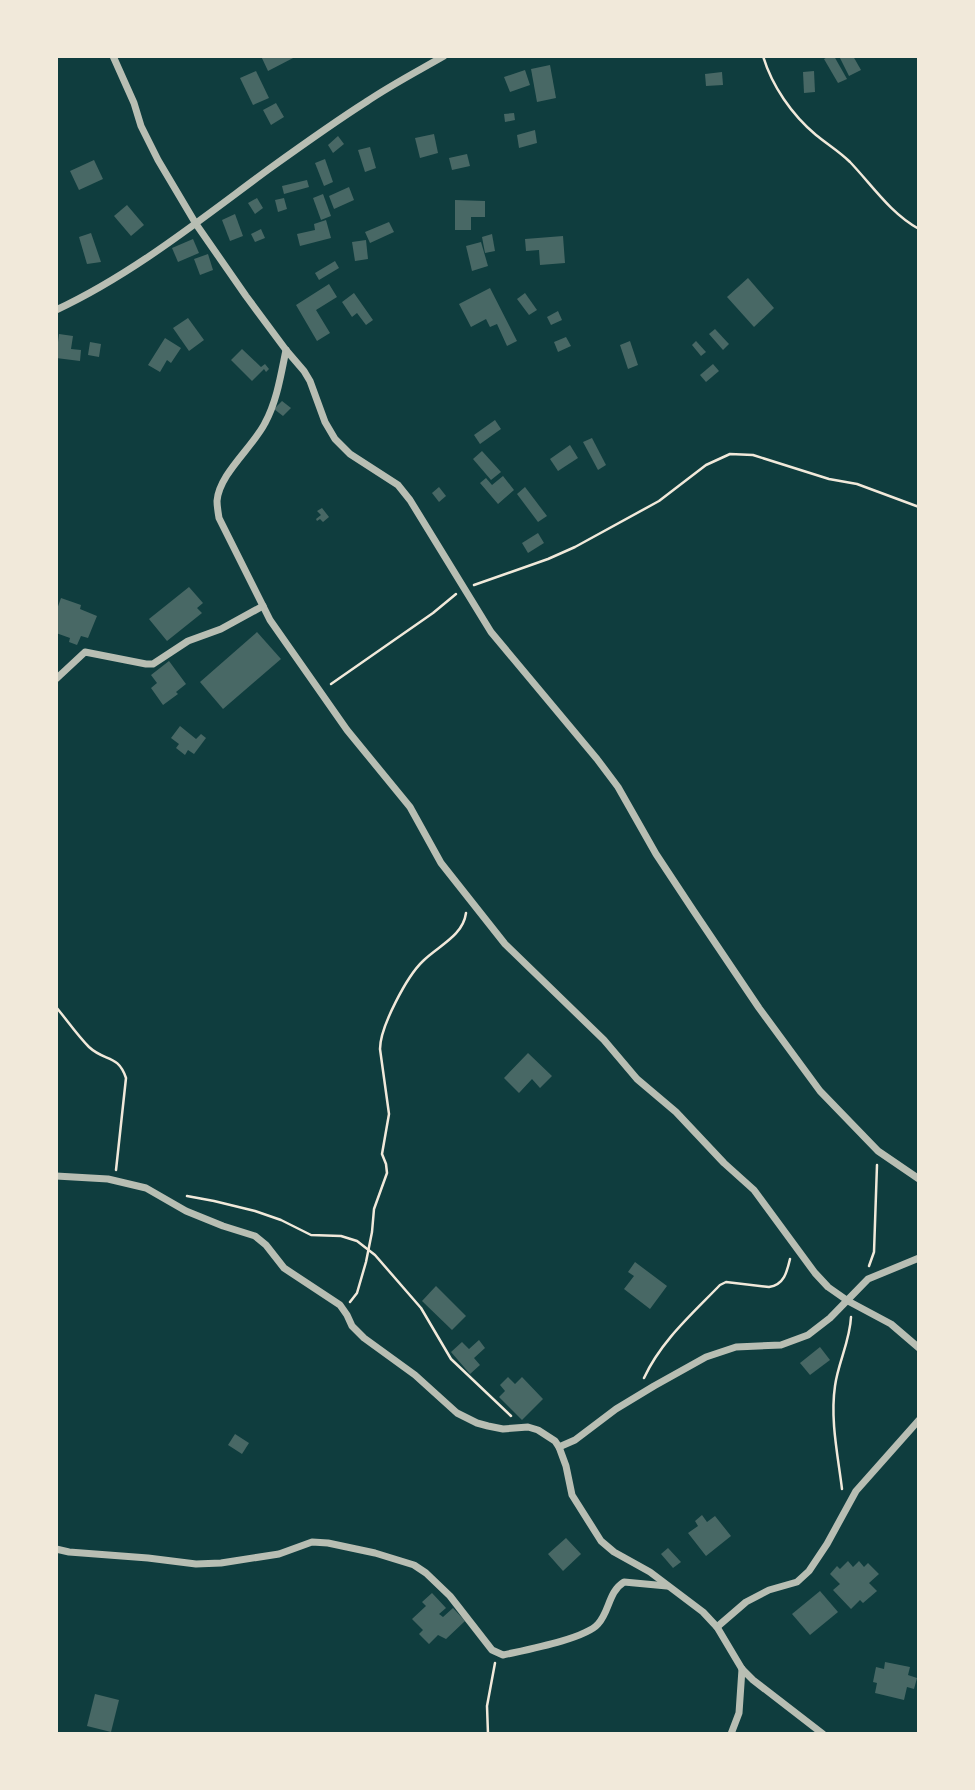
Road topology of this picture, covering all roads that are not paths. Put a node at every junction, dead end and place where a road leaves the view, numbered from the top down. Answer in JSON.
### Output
{"nodes":[{"id":1,"x":113,"y":56,"type":"edge"},
{"id":2,"x":444,"y":56,"type":"edge"},
{"id":3,"x":196,"y":224,"type":"junction"},
{"id":4,"x":56,"y":310,"type":"edge"},
{"id":5,"x":286,"y":350,"type":"junction"},
{"id":6,"x":262,"y":606,"type":"junction"},
{"id":7,"x":56,"y":679,"type":"edge"},
{"id":8,"x":56,"y":1176,"type":"edge"},
{"id":9,"x":919,"y":1179,"type":"edge"},
{"id":10,"x":919,"y":1258,"type":"edge"},
{"id":11,"x":848,"y":1301,"type":"junction"},
{"id":12,"x":919,"y":1348,"type":"edge"},
{"id":13,"x":919,"y":1420,"type":"edge"},
{"id":14,"x":559,"y":1447,"type":"junction"},
{"id":15,"x":56,"y":1549,"type":"edge"},
{"id":16,"x":667,"y":1586,"type":"junction"},
{"id":17,"x":717,"y":1627,"type":"junction"},
{"id":18,"x":742,"y":1669,"type":"junction"},
{"id":19,"x":731,"y":1734,"type":"edge"},
{"id":20,"x":823,"y":1734,"type":"edge"}],
"edges":[{"from":1,"to":3,"type":"street"},
{"from":2,"to":3,"type":"street"},
{"from":3,"to":4,"type":"street"},
{"from":3,"to":5,"type":"street"},
{"from":5,"to":6,"type":"street"},
{"from":5,"to":9,"type":"street"},
{"from":6,"to":7,"type":"street"},
{"from":6,"to":11,"type":"street"},
{"from":8,"to":14,"type":"street"},
{"from":10,"to":11,"type":"street"},
{"from":11,"to":12,"type":"street"},
{"from":11,"to":14,"type":"street"},
{"from":13,"to":17,"type":"street"},
{"from":14,"to":16,"type":"street"},
{"from":15,"to":16,"type":"street"},
{"from":16,"to":17,"type":"street"},
{"from":17,"to":18,"type":"street"},
{"from":18,"to":19,"type":"street"},
{"from":18,"to":20,"type":"street"}]}
